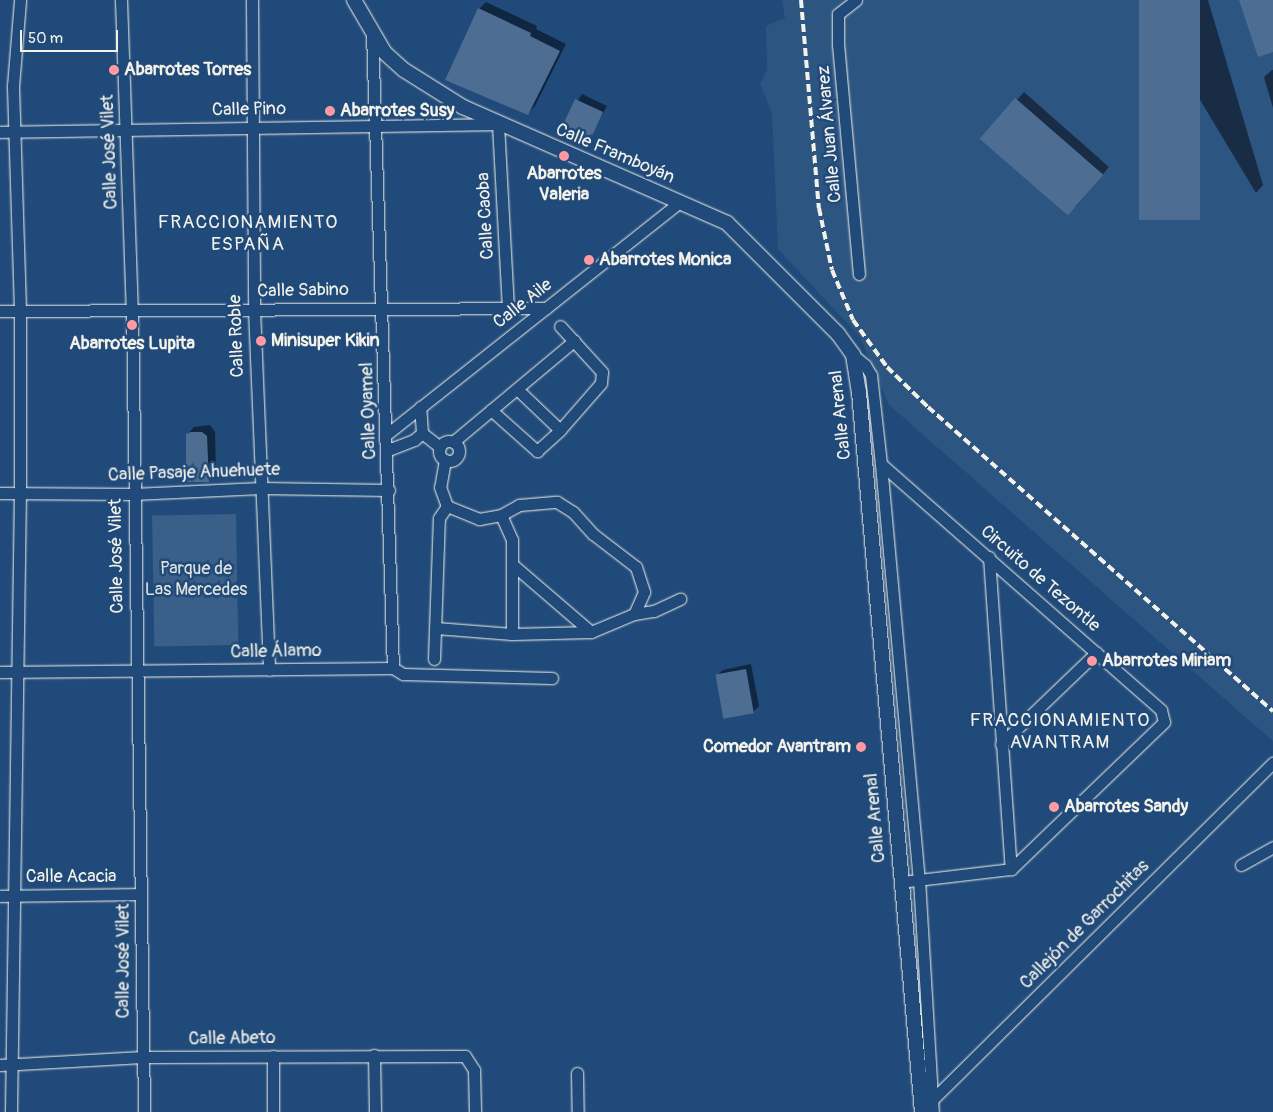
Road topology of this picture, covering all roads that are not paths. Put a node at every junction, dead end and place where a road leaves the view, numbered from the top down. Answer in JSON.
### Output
{"nodes":[{"id":1,"x":20,"y":0,"type":"edge"},
{"id":2,"x":121,"y":0,"type":"edge"},
{"id":3,"x":252,"y":0,"type":"edge"},
{"id":4,"x":354,"y":0,"type":"edge"},
{"id":5,"x":856,"y":0,"type":"edge"},
{"id":6,"x":372,"y":32,"type":"junction"},
{"id":7,"x":498,"y":124,"type":"junction"},
{"id":8,"x":374,"y":125,"type":"junction"},
{"id":9,"x":251,"y":128,"type":"junction"},
{"id":10,"x":128,"y":130,"type":"junction"},
{"id":11,"x":0,"y":132,"type":"edge"},
{"id":12,"x":13,"y":132,"type":"junction"},
{"id":13,"x":680,"y":202,"type":"junction"},
{"id":14,"x":859,"y":274,"type":"dead end"},
{"id":15,"x":383,"y":306,"type":"junction"},
{"id":16,"x":508,"y":306,"type":"junction"},
{"id":17,"x":546,"y":308,"type":"junction"},
{"id":18,"x":132,"y":309,"type":"junction"},
{"id":19,"x":254,"y":309,"type":"junction"},
{"id":20,"x":20,"y":310,"type":"junction"},
{"id":21,"x":0,"y":311,"type":"edge"},
{"id":22,"x":560,"y":326,"type":"dead end"},
{"id":23,"x":574,"y":341,"type":"junction"},
{"id":24,"x":853,"y":355,"type":"junction"},
{"id":25,"x":517,"y":389,"type":"junction"},
{"id":26,"x":420,"y":408,"type":"junction"},
{"id":27,"x":491,"y":410,"type":"junction"},
{"id":28,"x":560,"y":430,"type":"junction"},
{"id":29,"x":422,"y":433,"type":"junction"},
{"id":30,"x":388,"y":434,"type":"junction"},
{"id":31,"x":452,"y":442,"type":"junction"},
{"id":32,"x":440,"y":447,"type":"junction"},
{"id":33,"x":388,"y":450,"type":"junction"},
{"id":34,"x":445,"y":460,"type":"junction"},
{"id":35,"x":881,"y":464,"type":"junction"},
{"id":36,"x":261,"y":488,"type":"junction"},
{"id":37,"x":389,"y":490,"type":"junction"},
{"id":38,"x":0,"y":493,"type":"edge"},
{"id":39,"x":20,"y":493,"type":"junction"},
{"id":40,"x":133,"y":494,"type":"junction"},
{"id":41,"x":447,"y":506,"type":"junction"},
{"id":42,"x":501,"y":515,"type":"junction"},
{"id":43,"x":989,"y":558,"type":"junction"},
{"id":44,"x":513,"y":565,"type":"junction"},
{"id":45,"x":680,"y":599,"type":"dead end"},
{"id":46,"x":634,"y":614,"type":"junction"},
{"id":47,"x":436,"y":628,"type":"junction"},
{"id":48,"x":591,"y":632,"type":"junction"},
{"id":49,"x":512,"y":634,"type":"junction"},
{"id":50,"x":1096,"y":653,"type":"junction"},
{"id":51,"x":434,"y":659,"type":"dead end"},
{"id":52,"x":393,"y":668,"type":"junction"},
{"id":53,"x":269,"y":670,"type":"junction"},
{"id":54,"x":18,"y":671,"type":"junction"},
{"id":55,"x":0,"y":672,"type":"edge"},
{"id":56,"x":136,"y":673,"type":"junction"},
{"id":57,"x":552,"y":678,"type":"dead end"},
{"id":58,"x":1000,"y":744,"type":"junction"},
{"id":59,"x":1273,"y":763,"type":"edge"},
{"id":60,"x":1273,"y":847,"type":"edge"},
{"id":61,"x":1241,"y":865,"type":"dead end"},
{"id":62,"x":1011,"y":869,"type":"junction"},
{"id":63,"x":919,"y":879,"type":"junction"},
{"id":64,"x":901,"y":882,"type":"junction"},
{"id":65,"x":141,"y":894,"type":"junction"},
{"id":66,"x":16,"y":895,"type":"junction"},
{"id":67,"x":0,"y":896,"type":"edge"},
{"id":68,"x":374,"y":1055,"type":"junction"},
{"id":69,"x":273,"y":1056,"type":"junction"},
{"id":70,"x":142,"y":1058,"type":"junction"},
{"id":71,"x":5,"y":1065,"type":"edge"},
{"id":72,"x":577,"y":1073,"type":"dead end"},
{"id":73,"x":927,"y":1109,"type":"edge"},
{"id":74,"x":11,"y":1112,"type":"edge"},
{"id":75,"x":144,"y":1112,"type":"edge"},
{"id":76,"x":273,"y":1112,"type":"edge"},
{"id":77,"x":375,"y":1112,"type":"edge"},
{"id":78,"x":475,"y":1112,"type":"edge"},
{"id":79,"x":578,"y":1112,"type":"edge"}],
"edges":[{"from":1,"to":12,"type":"street"},
{"from":2,"to":10,"type":"street","name":"Calle José Vilet"},
{"from":3,"to":9,"type":"street","name":"Calle Roble"},
{"from":4,"to":6,"type":"street","name":"Calle Framboyán"},
{"from":5,"to":14,"type":"street","name":"Calle Juan Álvarez"},
{"from":6,"to":7,"type":"street","name":"Calle Framboyán"},
{"from":6,"to":8,"type":"street","name":"Calle Oyamel"},
{"from":7,"to":8,"type":"street","name":"Calle Pino"},
{"from":7,"to":13,"type":"street","name":"Calle Framboyán"},
{"from":7,"to":16,"type":"street","name":"Calle Caoba"},
{"from":8,"to":9,"type":"street","name":"Calle Pino"},
{"from":8,"to":15,"type":"street","name":"Calle Oyamel"},
{"from":9,"to":10,"type":"street","name":"Calle Pino"},
{"from":9,"to":19,"type":"street","name":"Calle Roble"},
{"from":10,"to":12,"type":"street","name":"Calle Pino"},
{"from":10,"to":18,"type":"street","name":"Calle José Vilet"},
{"from":11,"to":12,"type":"street","name":"Calle Pino"},
{"from":12,"to":20,"type":"street"},
{"from":13,"to":17,"type":"street","name":"Calle Aile"},
{"from":13,"to":24,"type":"street","name":"Calle Framboyán"},
{"from":15,"to":16,"type":"street","name":"Calle Sabino"},
{"from":15,"to":19,"type":"street","name":"Calle Sabino"},
{"from":15,"to":30,"type":"street","name":"Calle Oyamel"},
{"from":16,"to":17,"type":"street","name":"Calle Sabino"},
{"from":17,"to":26,"type":"street","name":"Calle Aile"},
{"from":18,"to":19,"type":"street","name":"Calle Sabino"},
{"from":18,"to":20,"type":"street","name":"Calle Sabino"},
{"from":18,"to":40,"type":"street","name":"Calle José Vilet"},
{"from":19,"to":36,"type":"street","name":"Calle Roble"},
{"from":20,"to":21,"type":"street","name":"Calle Sabino"},
{"from":20,"to":39,"type":"street"},
{"from":22,"to":23,"type":"street"},
{"from":23,"to":25,"type":"street"},
{"from":23,"to":28,"type":"street"},
{"from":24,"to":35,"type":"street","name":"Calle Arenal"},
{"from":24,"to":64,"type":"street","name":"Calle Arenal"},
{"from":25,"to":27,"type":"street"},
{"from":25,"to":28,"type":"street"},
{"from":26,"to":29,"type":"street"},
{"from":26,"to":30,"type":"street","name":"Calle Aile"},
{"from":27,"to":28,"type":"street"},
{"from":27,"to":31,"type":"street"},
{"from":29,"to":32,"type":"street"},
{"from":29,"to":33,"type":"street"},
{"from":30,"to":33,"type":"street","name":"Calle Oyamel"},
{"from":31,"to":32,"type":"street"},
{"from":31,"to":34,"type":"street"},
{"from":32,"to":34,"type":"street"},
{"from":33,"to":37,"type":"street","name":"Calle Oyamel"},
{"from":34,"to":41,"type":"street"},
{"from":35,"to":43,"type":"street","name":"Circuito de Tezontle"},
{"from":35,"to":63,"type":"street","name":"Calle Arenal"},
{"from":36,"to":37,"type":"street","name":"Calle Pasaje Ahuehuete"},
{"from":36,"to":40,"type":"street","name":"Calle Pasaje Ahuehuete"},
{"from":36,"to":53,"type":"street","name":"Calle Roble"},
{"from":37,"to":52,"type":"street","name":"Calle Oyamel"},
{"from":38,"to":39,"type":"street","name":"Calle Pasaje Ahuehuete"},
{"from":39,"to":40,"type":"street","name":"Calle Pasaje Ahuehuete"},
{"from":39,"to":54,"type":"street"},
{"from":40,"to":56,"type":"street","name":"Calle José Vilet"},
{"from":41,"to":42,"type":"street"},
{"from":41,"to":47,"type":"street"},
{"from":42,"to":44,"type":"street"},
{"from":42,"to":46,"type":"street"},
{"from":43,"to":50,"type":"street","name":"Circuito de Tezontle"},
{"from":43,"to":58,"type":"street"},
{"from":44,"to":48,"type":"street"},
{"from":44,"to":49,"type":"street"},
{"from":45,"to":46,"type":"street"},
{"from":46,"to":48,"type":"street"},
{"from":47,"to":49,"type":"street"},
{"from":47,"to":51,"type":"street"},
{"from":48,"to":49,"type":"street"},
{"from":50,"to":58,"type":"street"},
{"from":50,"to":62,"type":"street","name":"Circuito de Tezontle"},
{"from":52,"to":53,"type":"street","name":"Calle Álamo"},
{"from":52,"to":57,"type":"street","name":"Calle Álamo"},
{"from":53,"to":56,"type":"street","name":"Calle Álamo"},
{"from":54,"to":55,"type":"street","name":"Calle Álamo"},
{"from":54,"to":56,"type":"street","name":"Calle Álamo"},
{"from":54,"to":66,"type":"street"},
{"from":56,"to":65,"type":"street","name":"Calle José Vilet"},
{"from":58,"to":62,"type":"street"},
{"from":59,"to":73,"type":"street","name":"Callejón de Garrochitas"},
{"from":60,"to":61,"type":"street"},
{"from":62,"to":63,"type":"street"},
{"from":63,"to":64,"type":"street","name":"Calle Arenal"},
{"from":63,"to":73,"type":"street","name":"Calle Arenal"},
{"from":64,"to":73,"type":"street","name":"Calle Arenal"},
{"from":65,"to":66,"type":"street","name":"Calle Acacia"},
{"from":65,"to":70,"type":"street","name":"Calle José Vilet"},
{"from":66,"to":67,"type":"street","name":"Calle Acacia"},
{"from":66,"to":71,"type":"street"},
{"from":68,"to":69,"type":"street","name":"Calle Abeto"},
{"from":68,"to":77,"type":"street"},
{"from":68,"to":78,"type":"street","name":"Calle Abeto"},
{"from":69,"to":70,"type":"street","name":"Calle Abeto"},
{"from":69,"to":76,"type":"street"},
{"from":70,"to":71,"type":"street","name":"Calle Abeto"},
{"from":70,"to":75,"type":"street","name":"Calle José Vilet"},
{"from":71,"to":74,"type":"street"},
{"from":72,"to":79,"type":"street"}]}
